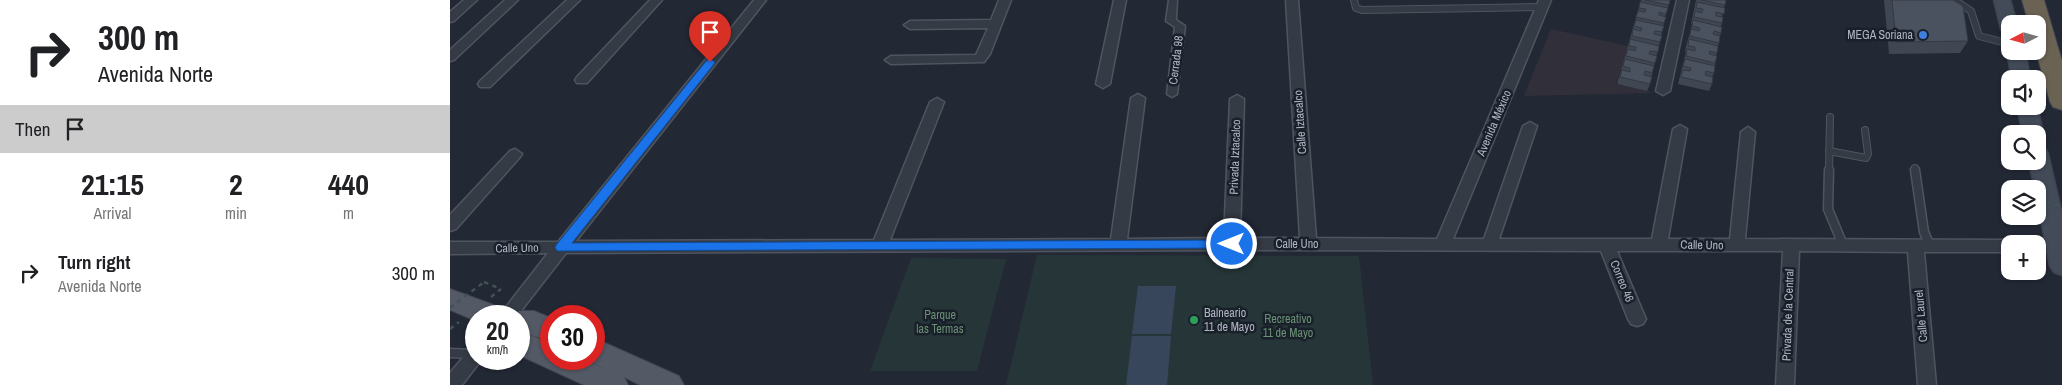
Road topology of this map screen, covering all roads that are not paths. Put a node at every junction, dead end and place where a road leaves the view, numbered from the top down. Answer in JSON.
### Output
{"nodes":[{"id":1,"x":471,"y":0,"type":"edge"},
{"id":2,"x":512,"y":0,"type":"edge"},
{"id":3,"x":574,"y":0,"type":"edge"},
{"id":4,"x":656,"y":0,"type":"edge"},
{"id":5,"x":760,"y":0,"type":"edge"},
{"id":6,"x":1005,"y":0,"type":"edge"},
{"id":7,"x":1120,"y":0,"type":"edge"},
{"id":8,"x":1174,"y":0,"type":"edge"},
{"id":9,"x":1292,"y":0,"type":"edge"},
{"id":10,"x":1354,"y":0,"type":"edge"},
{"id":11,"x":1524,"y":0,"type":"edge"},
{"id":12,"x":1683,"y":0,"type":"edge"},
{"id":13,"x":1954,"y":0,"type":"edge"},
{"id":14,"x":2002,"y":0,"type":"edge"},
{"id":15,"x":2018,"y":0,"type":"edge"},
{"id":16,"x":2033,"y":0,"type":"edge"},
{"id":17,"x":1544,"y":4,"type":"edge"},
{"id":18,"x":1524,"y":8,"type":"junction"},
{"id":19,"x":2006,"y":15,"type":"edge"},
{"id":20,"x":2028,"y":15,"type":"edge"},
{"id":21,"x":2036,"y":15,"type":"edge"},
{"id":22,"x":450,"y":18,"type":"edge"},
{"id":23,"x":995,"y":24,"type":"junction"},
{"id":24,"x":910,"y":25,"type":"dead end"},
{"id":25,"x":2001,"y":42,"type":"edge"},
{"id":26,"x":2046,"y":53,"type":"edge"},
{"id":27,"x":450,"y":57,"type":"edge"},
{"id":28,"x":891,"y":60,"type":"dead end"},
{"id":29,"x":582,"y":80,"type":"dead end"},
{"id":30,"x":485,"y":84,"type":"dead end"},
{"id":31,"x":1103,"y":84,"type":"dead end"},
{"id":32,"x":1664,"y":91,"type":"dead end"},
{"id":33,"x":1172,"y":94,"type":"dead end"},
{"id":34,"x":1138,"y":98,"type":"dead end"},
{"id":35,"x":1237,"y":100,"type":"dead end"},
{"id":36,"x":938,"y":102,"type":"dead end"},
{"id":37,"x":2062,"y":102,"type":"edge"},
{"id":38,"x":1830,"y":117,"type":"dead end"},
{"id":39,"x":1530,"y":126,"type":"dead end"},
{"id":40,"x":1680,"y":129,"type":"dead end"},
{"id":41,"x":1865,"y":130,"type":"dead end"},
{"id":42,"x":1748,"y":132,"type":"dead end"},
{"id":43,"x":1829,"y":151,"type":"junction"},
{"id":44,"x":515,"y":154,"type":"dead end"},
{"id":45,"x":1915,"y":168,"type":"dead end"},
{"id":46,"x":2040,"y":170,"type":"edge"},
{"id":47,"x":450,"y":225,"type":"edge"},
{"id":48,"x":1118,"y":244,"type":"junction"},
{"id":49,"x":1232,"y":244,"type":"junction"},
{"id":50,"x":1308,"y":244,"type":"junction"},
{"id":51,"x":1606,"y":244,"type":"junction"},
{"id":52,"x":1659,"y":244,"type":"junction"},
{"id":53,"x":880,"y":245,"type":"junction"},
{"id":54,"x":1737,"y":245,"type":"junction"},
{"id":55,"x":1791,"y":245,"type":"junction"},
{"id":56,"x":1843,"y":245,"type":"junction"},
{"id":57,"x":2047,"y":245,"type":"edge"},
{"id":58,"x":1442,"y":246,"type":"junction"},
{"id":59,"x":1489,"y":246,"type":"junction"},
{"id":60,"x":1923,"y":246,"type":"junction"},
{"id":61,"x":2001,"y":246,"type":"edge"},
{"id":62,"x":561,"y":247,"type":"junction"},
{"id":63,"x":454,"y":251,"type":"edge"},
{"id":64,"x":2062,"y":266,"type":"edge"},
{"id":65,"x":450,"y":299,"type":"edge"},
{"id":66,"x":465,"y":305,"type":"edge"},
{"id":67,"x":516,"y":305,"type":"edge"},
{"id":68,"x":1637,"y":319,"type":"dead end"},
{"id":69,"x":450,"y":353,"type":"edge"},
{"id":70,"x":465,"y":354,"type":"edge"},
{"id":71,"x":605,"y":355,"type":"edge"},
{"id":72,"x":465,"y":368,"type":"edge"},
{"id":73,"x":579,"y":370,"type":"edge"},
{"id":74,"x":451,"y":385,"type":"edge"},
{"id":75,"x":612,"y":385,"type":"edge"},
{"id":76,"x":669,"y":385,"type":"edge"},
{"id":77,"x":1785,"y":385,"type":"edge"},
{"id":78,"x":1927,"y":385,"type":"edge"}],
"edges":[{"from":1,"to":22,"type":"street"},
{"from":2,"to":27,"type":"street"},
{"from":3,"to":30,"type":"street"},
{"from":4,"to":29,"type":"street"},
{"from":5,"to":62,"type":"street"},
{"from":6,"to":23,"type":"street"},
{"from":7,"to":31,"type":"street"},
{"from":8,"to":33,"type":"street","name":"Cerrada 98"},
{"from":9,"to":50,"type":"street","name":"Calle Iztacalco"},
{"from":10,"to":18,"type":"lane"},
{"from":11,"to":18,"type":"lane"},
{"from":12,"to":32,"type":"street"},
{"from":13,"to":25,"type":"lane"},
{"from":14,"to":19,"type":"main road"},
{"from":15,"to":20,"type":"highway"},
{"from":16,"to":21,"type":"highway"},
{"from":17,"to":18,"type":"lane"},
{"from":17,"to":58,"type":"street","name":"Avenida México"},
{"from":23,"to":24,"type":"street"},
{"from":23,"to":28,"type":"street"},
{"from":26,"to":37,"type":"highway"},
{"from":34,"to":48,"type":"street"},
{"from":35,"to":49,"type":"street","name":"Privada Iztacalco"},
{"from":36,"to":53,"type":"street"},
{"from":38,"to":43,"type":"lane"},
{"from":39,"to":59,"type":"street"},
{"from":40,"to":52,"type":"street"},
{"from":41,"to":43,"type":"lane"},
{"from":42,"to":54,"type":"street"},
{"from":43,"to":56,"type":"lane"},
{"from":44,"to":47,"type":"street"},
{"from":45,"to":60,"type":"lane"},
{"from":46,"to":57,"type":"main road"},
{"from":48,"to":49,"type":"street","name":"Calle Uno"},
{"from":48,"to":53,"type":"street","name":"Calle Uno"},
{"from":49,"to":50,"type":"street","name":"Calle Uno"},
{"from":50,"to":58,"type":"street","name":"Calle Uno"},
{"from":51,"to":52,"type":"street","name":"Calle Uno"},
{"from":51,"to":59,"type":"street","name":"Calle Uno"},
{"from":51,"to":68,"type":"street","name":"Correo 46"},
{"from":52,"to":54,"type":"street","name":"Calle Uno"},
{"from":53,"to":62,"type":"street","name":"Calle Uno"},
{"from":54,"to":55,"type":"street","name":"Calle Uno"},
{"from":55,"to":56,"type":"street","name":"Calle Uno"},
{"from":55,"to":77,"type":"street","name":"Privada de la Central"},
{"from":56,"to":60,"type":"street","name":"Calle Uno"},
{"from":57,"to":64,"type":"main road"},
{"from":58,"to":59,"type":"street","name":"Calle Uno"},
{"from":60,"to":61,"type":"street","name":"Calle Uno"},
{"from":60,"to":78,"type":"street","name":"Calle Laurel"},
{"from":62,"to":63,"type":"street","name":"Calle Uno"},
{"from":62,"to":67,"type":"street"},
{"from":65,"to":66,"type":"main road"},
{"from":69,"to":70,"type":"lane"},
{"from":71,"to":76,"type":"main road"},
{"from":72,"to":74,"type":"street"},
{"from":73,"to":75,"type":"main road"}]}
